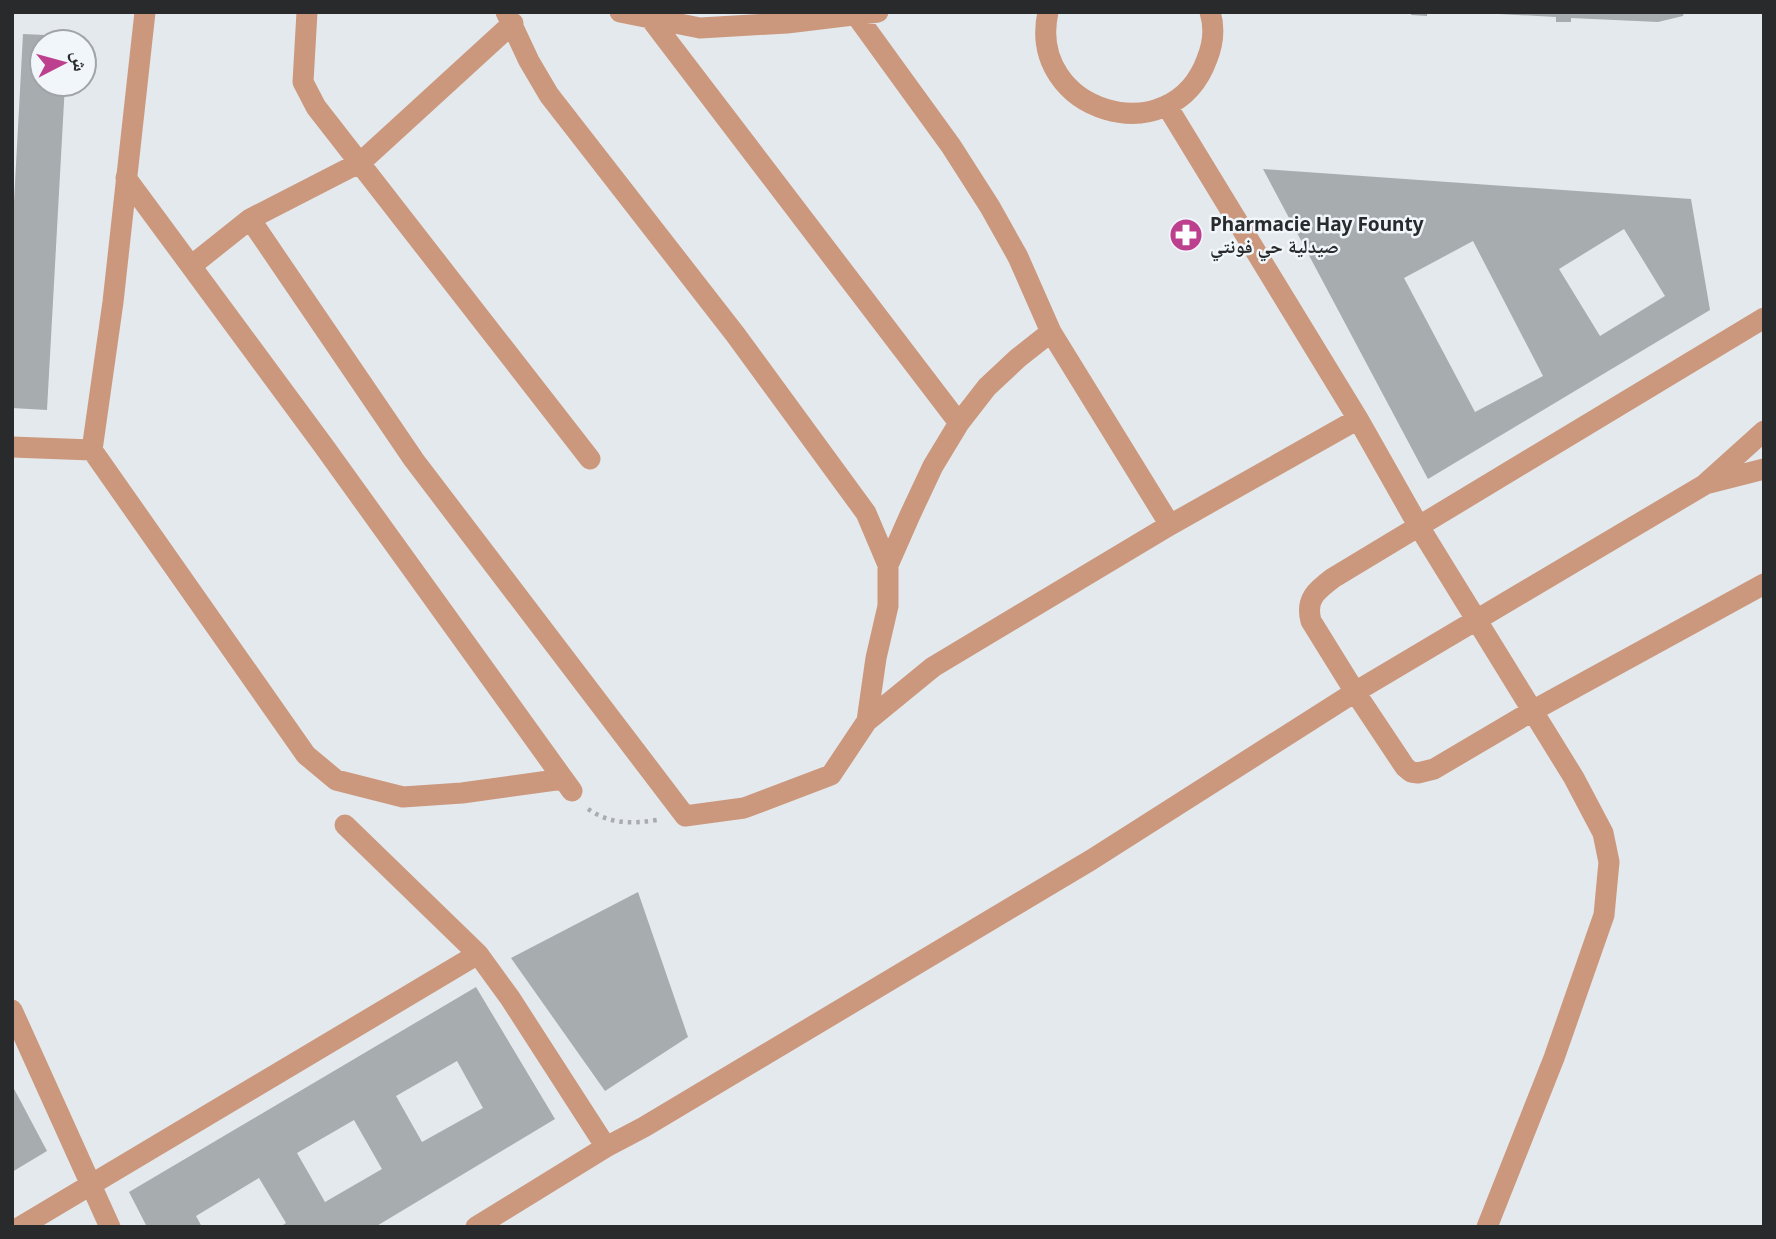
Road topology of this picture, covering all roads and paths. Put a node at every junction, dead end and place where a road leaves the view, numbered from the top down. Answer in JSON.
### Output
{"nodes":[{"id":1,"x":145,"y":12,"type":"edge"},
{"id":2,"x":307,"y":12,"type":"edge"},
{"id":3,"x":620,"y":12,"type":"edge"},
{"id":4,"x":1048,"y":12,"type":"edge"},
{"id":5,"x":1210,"y":12,"type":"edge"},
{"id":6,"x":867,"y":14,"type":"edge"},
{"id":7,"x":509,"y":18,"type":"edge"},
{"id":8,"x":650,"y":18,"type":"junction"},
{"id":9,"x":1167,"y":106,"type":"junction"},
{"id":10,"x":361,"y":162,"type":"junction"},
{"id":11,"x":126,"y":178,"type":"junction"},
{"id":12,"x":250,"y":219,"type":"junction"},
{"id":13,"x":191,"y":266,"type":"junction"},
{"id":14,"x":1764,"y":318,"type":"edge"},
{"id":15,"x":1051,"y":332,"type":"junction"},
{"id":16,"x":1358,"y":419,"type":"junction"},
{"id":17,"x":958,"y":423,"type":"junction"},
{"id":18,"x":1764,"y":431,"type":"edge"},
{"id":19,"x":12,"y":447,"type":"edge"},
{"id":20,"x":92,"y":450,"type":"junction"},
{"id":21,"x":590,"y":459,"type":"dead end"},
{"id":22,"x":1764,"y":469,"type":"edge"},
{"id":23,"x":1704,"y":485,"type":"junction"},
{"id":24,"x":1170,"y":525,"type":"junction"},
{"id":25,"x":1418,"y":525,"type":"junction"},
{"id":26,"x":888,"y":565,"type":"junction"},
{"id":27,"x":1764,"y":583,"type":"edge"},
{"id":28,"x":1478,"y":620,"type":"junction"},
{"id":29,"x":1355,"y":692,"type":"junction"},
{"id":30,"x":1534,"y":710,"type":"junction"},
{"id":31,"x":867,"y":720,"type":"junction"},
{"id":32,"x":568,"y":785,"type":"junction"},
{"id":33,"x":685,"y":816,"type":"junction"},
{"id":34,"x":345,"y":825,"type":"dead end"},
{"id":35,"x":478,"y":954,"type":"junction"},
{"id":36,"x":12,"y":1010,"type":"edge"},
{"id":37,"x":606,"y":1147,"type":"junction"},
{"id":38,"x":90,"y":1185,"type":"junction"},
{"id":39,"x":20,"y":1227,"type":"edge"},
{"id":40,"x":110,"y":1227,"type":"edge"},
{"id":41,"x":476,"y":1227,"type":"edge"},
{"id":42,"x":1487,"y":1227,"type":"edge"}],
"edges":[{"from":1,"to":11,"type":"street"},
{"from":2,"to":10,"type":"street"},
{"from":3,"to":8,"type":"street"},
{"from":4,"to":9,"type":"street"},
{"from":5,"to":9,"type":"street"},
{"from":6,"to":8,"type":"street"},
{"from":6,"to":15,"type":"street"},
{"from":7,"to":10,"type":"street"},
{"from":7,"to":26,"type":"street"},
{"from":8,"to":17,"type":"street"},
{"from":9,"to":16,"type":"street"},
{"from":10,"to":12,"type":"street"},
{"from":10,"to":21,"type":"street"},
{"from":11,"to":13,"type":"street"},
{"from":11,"to":20,"type":"street"},
{"from":12,"to":13,"type":"street"},
{"from":12,"to":33,"type":"street"},
{"from":13,"to":32,"type":"street"},
{"from":14,"to":25,"type":"street"},
{"from":15,"to":17,"type":"street"},
{"from":15,"to":24,"type":"street"},
{"from":16,"to":24,"type":"street"},
{"from":16,"to":25,"type":"street"},
{"from":17,"to":26,"type":"street"},
{"from":18,"to":23,"type":"street"},
{"from":19,"to":20,"type":"street"},
{"from":20,"to":32,"type":"street"},
{"from":22,"to":23,"type":"street"},
{"from":23,"to":28,"type":"street"},
{"from":24,"to":31,"type":"street"},
{"from":25,"to":28,"type":"street"},
{"from":25,"to":29,"type":"street"},
{"from":26,"to":31,"type":"street"},
{"from":27,"to":30,"type":"street"},
{"from":28,"to":29,"type":"street"},
{"from":28,"to":30,"type":"street"},
{"from":29,"to":30,"type":"street"},
{"from":29,"to":37,"type":"street"},
{"from":30,"to":42,"type":"street"},
{"from":31,"to":33,"type":"street"},
{"from":32,"to":33,"type":"path"},
{"from":34,"to":35,"type":"street"},
{"from":35,"to":37,"type":"street"},
{"from":35,"to":38,"type":"street"},
{"from":36,"to":38,"type":"street"},
{"from":37,"to":41,"type":"street"},
{"from":38,"to":39,"type":"street"},
{"from":38,"to":40,"type":"street"}]}
